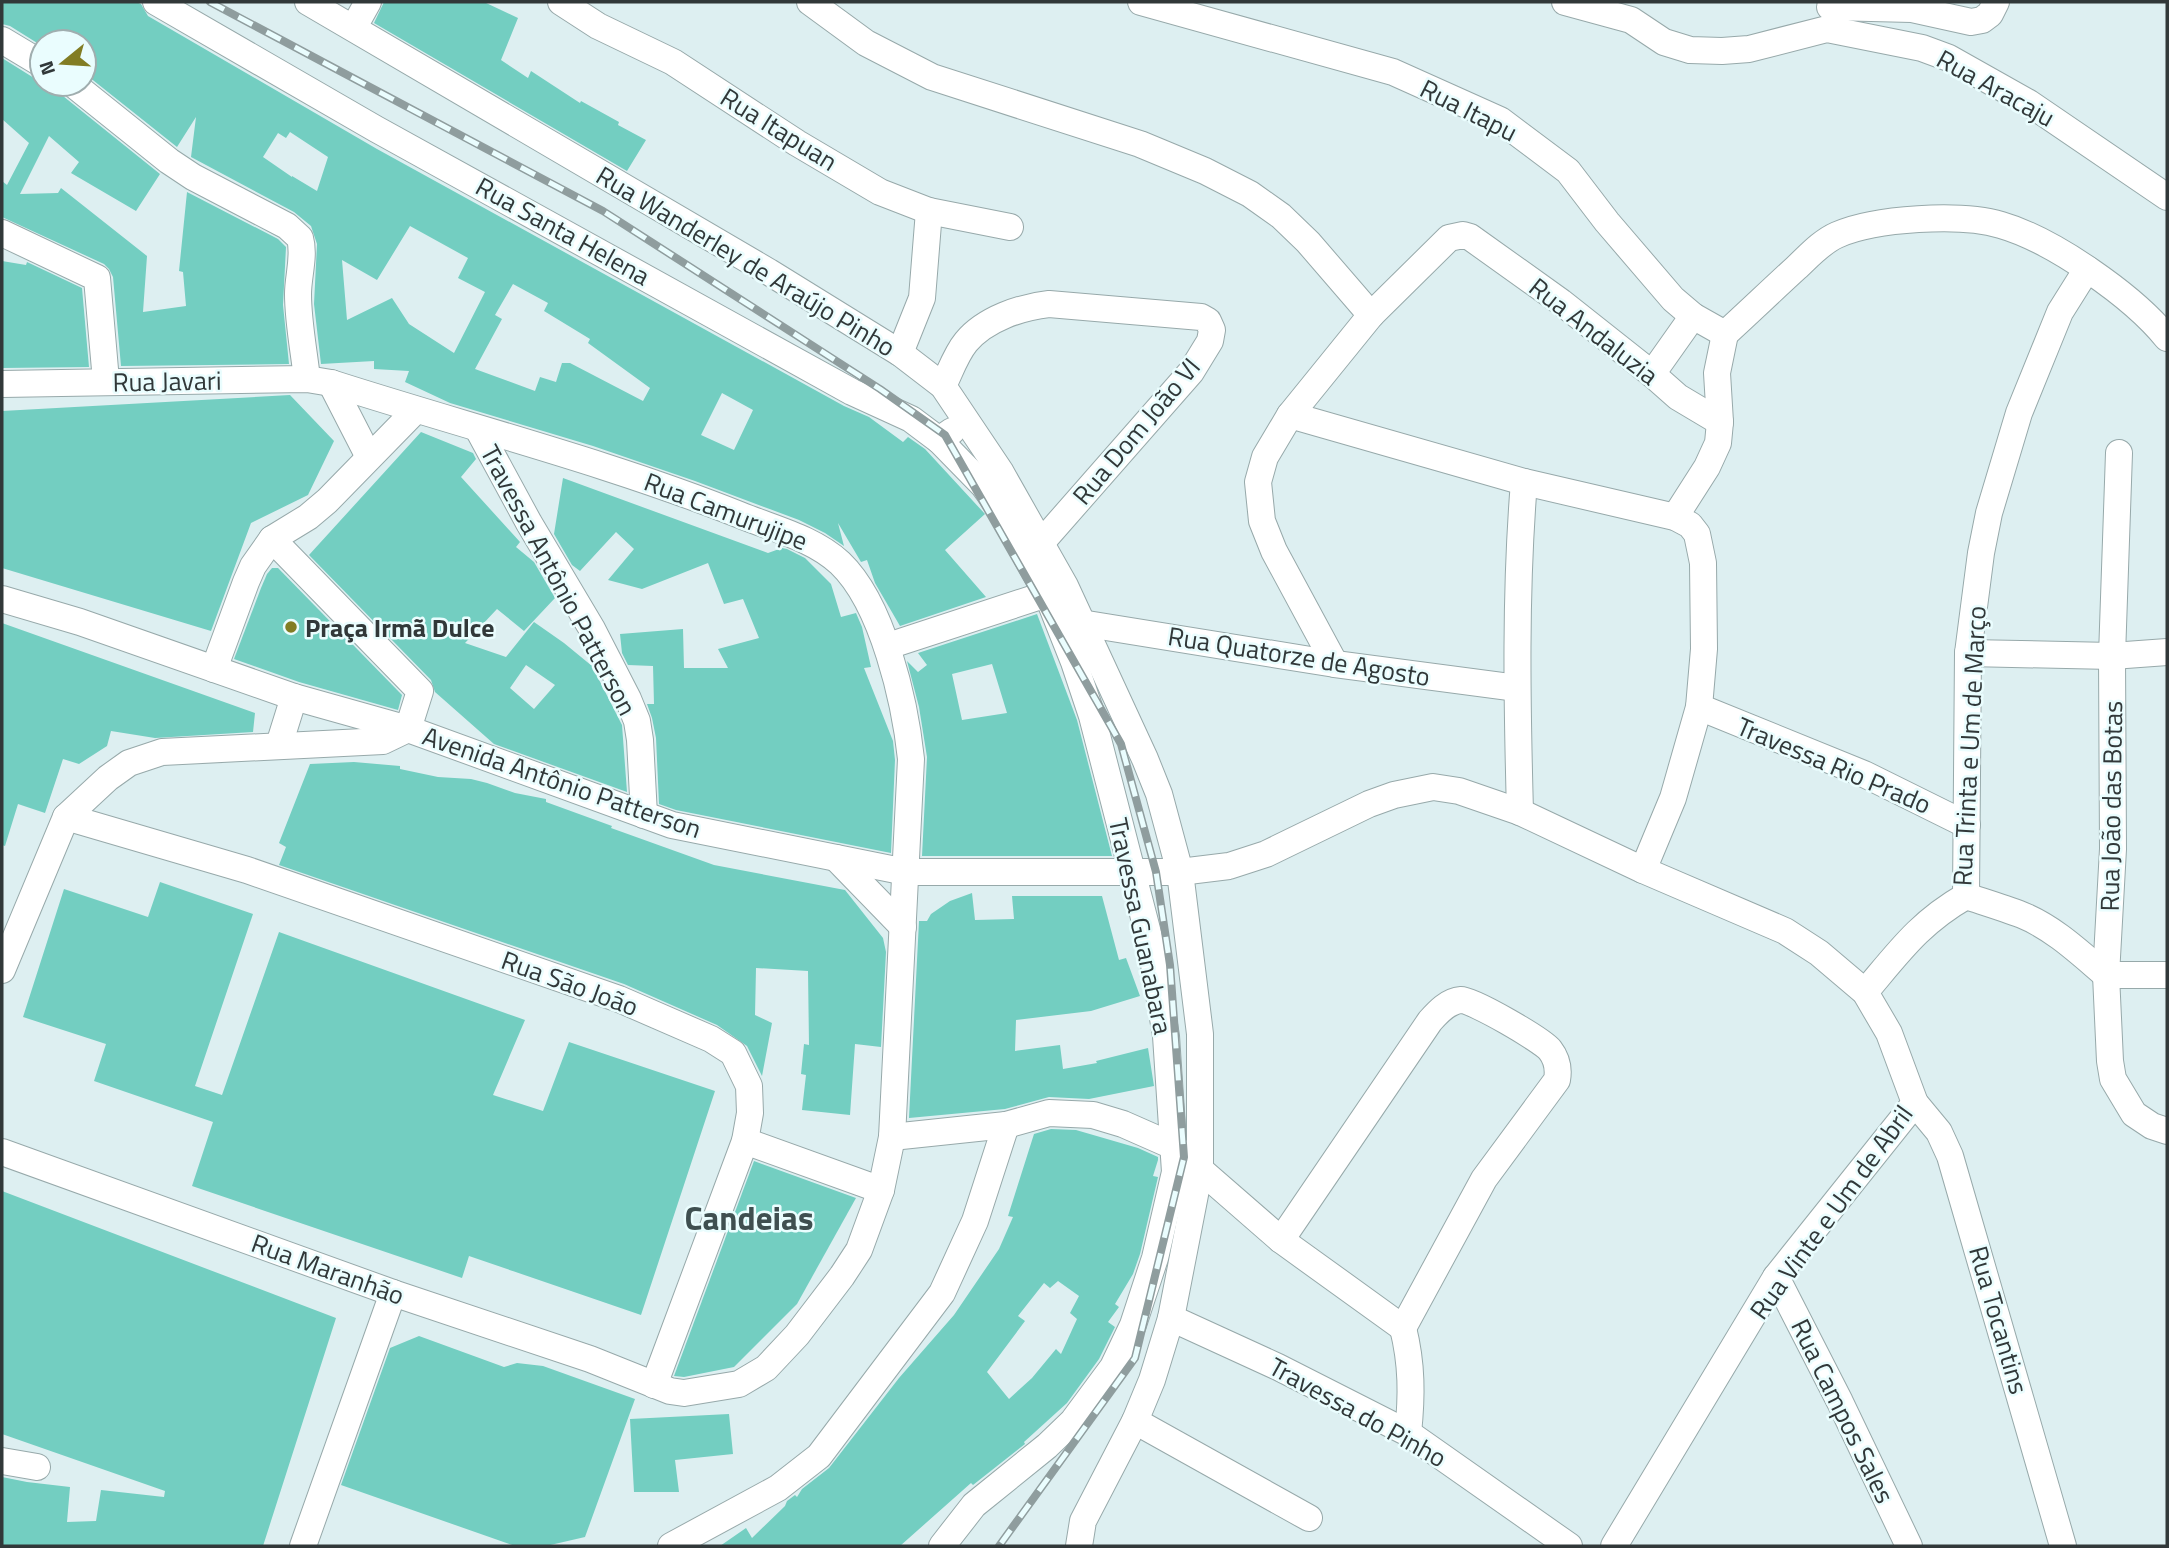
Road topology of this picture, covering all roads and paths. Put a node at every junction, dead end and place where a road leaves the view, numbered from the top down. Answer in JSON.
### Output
{"nodes":[{"id":1,"x":156,"y":2,"type":"edge"},
{"id":2,"x":308,"y":2,"type":"edge"},
{"id":3,"x":368,"y":2,"type":"edge"},
{"id":4,"x":561,"y":2,"type":"edge"},
{"id":5,"x":810,"y":2,"type":"edge"},
{"id":6,"x":1141,"y":2,"type":"edge"},
{"id":7,"x":1565,"y":2,"type":"edge"},
{"id":8,"x":1996,"y":2,"type":"edge"},
{"id":9,"x":1633,"y":11,"type":"edge"},
{"id":10,"x":1829,"y":13,"type":"edge"},
{"id":11,"x":354,"y":27,"type":"junction"},
{"id":12,"x":2,"y":40,"type":"edge"},
{"id":13,"x":28,"y":56,"type":"edge"},
{"id":14,"x":91,"y":98,"type":"edge"},
{"id":15,"x":2167,"y":197,"type":"edge"},
{"id":16,"x":929,"y":211,"type":"junction"},
{"id":17,"x":1010,"y":227,"type":"dead end"},
{"id":18,"x":2,"y":233,"type":"edge"},
{"id":19,"x":2087,"y":269,"type":"junction"},
{"id":20,"x":1371,"y":315,"type":"junction"},
{"id":21,"x":1693,"y":316,"type":"junction"},
{"id":22,"x":1726,"y":334,"type":"junction"},
{"id":23,"x":2167,"y":338,"type":"edge"},
{"id":24,"x":900,"y":353,"type":"junction"},
{"id":25,"x":1651,"y":374,"type":"junction"},
{"id":26,"x":106,"y":381,"type":"junction"},
{"id":27,"x":319,"y":381,"type":"junction"},
{"id":28,"x":2,"y":384,"type":"edge"},
{"id":29,"x":943,"y":386,"type":"junction"},
{"id":30,"x":416,"y":410,"type":"junction"},
{"id":31,"x":1290,"y":415,"type":"junction"},
{"id":32,"x":967,"y":419,"type":"junction"},
{"id":33,"x":1720,"y":422,"type":"junction"},
{"id":34,"x":478,"y":429,"type":"junction"},
{"id":35,"x":939,"y":440,"type":"junction"},
{"id":36,"x":2119,"y":453,"type":"dead end"},
{"id":37,"x":369,"y":457,"type":"junction"},
{"id":38,"x":1524,"y":482,"type":"junction"},
{"id":39,"x":1675,"y":517,"type":"junction"},
{"id":40,"x":272,"y":539,"type":"junction"},
{"id":41,"x":1041,"y":543,"type":"junction"},
{"id":42,"x":1047,"y":594,"type":"junction"},
{"id":43,"x":2,"y":599,"type":"edge"},
{"id":44,"x":1081,"y":623,"type":"junction"},
{"id":45,"x":888,"y":646,"type":"junction"},
{"id":46,"x":2167,"y":652,"type":"edge"},
{"id":47,"x":1968,"y":653,"type":"junction"},
{"id":48,"x":2112,"y":656,"type":"junction"},
{"id":49,"x":1335,"y":664,"type":"junction"},
{"id":50,"x":215,"y":669,"type":"junction"},
{"id":51,"x":1517,"y":688,"type":"junction"},
{"id":52,"x":294,"y":697,"type":"junction"},
{"id":53,"x":1699,"y":707,"type":"junction"},
{"id":54,"x":408,"y":729,"type":"junction"},
{"id":55,"x":279,"y":745,"type":"junction"},
{"id":56,"x":1520,"y":812,"type":"junction"},
{"id":57,"x":644,"y":815,"type":"junction"},
{"id":58,"x":66,"y":817,"type":"junction"},
{"id":59,"x":1967,"y":825,"type":"junction"},
{"id":60,"x":836,"y":858,"type":"junction"},
{"id":61,"x":1643,"y":870,"type":"junction"},
{"id":62,"x":906,"y":872,"type":"junction"},
{"id":63,"x":1180,"y":872,"type":"junction"},
{"id":64,"x":1132,"y":873,"type":"junction"},
{"id":65,"x":1966,"y":896,"type":"junction"},
{"id":66,"x":903,"y":927,"type":"junction"},
{"id":67,"x":2,"y":970,"type":"edge"},
{"id":68,"x":2106,"y":975,"type":"junction"},
{"id":69,"x":2167,"y":975,"type":"edge"},
{"id":70,"x":1865,"y":992,"type":"junction"},
{"id":71,"x":1915,"y":1103,"type":"junction"},
{"id":72,"x":1006,"y":1125,"type":"junction"},
{"id":73,"x":2167,"y":1131,"type":"edge"},
{"id":74,"x":892,"y":1137,"type":"junction"},
{"id":75,"x":745,"y":1141,"type":"junction"},
{"id":76,"x":1173,"y":1146,"type":"junction"},
{"id":77,"x":2,"y":1152,"type":"edge"},
{"id":78,"x":1199,"y":1169,"type":"junction"},
{"id":79,"x":881,"y":1190,"type":"junction"},
{"id":80,"x":1281,"y":1240,"type":"junction"},
{"id":81,"x":1776,"y":1277,"type":"junction"},
{"id":82,"x":393,"y":1293,"type":"junction"},
{"id":83,"x":1171,"y":1318,"type":"junction"},
{"id":84,"x":1403,"y":1328,"type":"junction"},
{"id":85,"x":654,"y":1385,"type":"junction"},
{"id":86,"x":1135,"y":1421,"type":"junction"},
{"id":87,"x":1408,"y":1433,"type":"junction"},
{"id":88,"x":2,"y":1461,"type":"edge"},
{"id":89,"x":37,"y":1467,"type":"dead end"},
{"id":90,"x":1309,"y":1518,"type":"dead end"},
{"id":91,"x":303,"y":1546,"type":"edge"},
{"id":92,"x":671,"y":1546,"type":"edge"},
{"id":93,"x":942,"y":1546,"type":"edge"},
{"id":94,"x":1079,"y":1546,"type":"edge"},
{"id":95,"x":1569,"y":1546,"type":"edge"},
{"id":96,"x":1614,"y":1546,"type":"edge"},
{"id":97,"x":1909,"y":1546,"type":"edge"},
{"id":98,"x":2063,"y":1546,"type":"edge"}],
"edges":[{"from":1,"to":35,"type":"street","name":"Rua Santa Helena"},
{"from":2,"to":11,"type":"street","name":"Rua Wanderley de Araújo Pinho"},
{"from":3,"to":11,"type":"street"},
{"from":4,"to":16,"type":"street","name":"Rua Itapuan"},
{"from":5,"to":20,"type":"street"},
{"from":6,"to":21,"type":"street","name":"Rua Itapu"},
{"from":7,"to":9,"type":"street","name":"Rua Aracaju"},
{"from":8,"to":10,"type":"street"},
{"from":9,"to":10,"type":"street","name":"Rua Aracaju"},
{"from":10,"to":15,"type":"street","name":"Rua Aracaju"},
{"from":11,"to":24,"type":"street","name":"Rua Wanderley de Araújo Pinho"},
{"from":12,"to":13,"type":"street"},
{"from":14,"to":27,"type":"street"},
{"from":16,"to":17,"type":"street","name":"Rua Itapuan"},
{"from":16,"to":24,"type":"street"},
{"from":18,"to":26,"type":"street"},
{"from":19,"to":22,"type":"street"},
{"from":19,"to":23,"type":"street"},
{"from":19,"to":47,"type":"street","name":"Rua Trinta e Um de Março"},
{"from":20,"to":25,"type":"street","name":"Rua Andaluzia"},
{"from":20,"to":31,"type":"street"},
{"from":21,"to":22,"type":"street","name":"Rua Itapu"},
{"from":21,"to":25,"type":"street"},
{"from":22,"to":33,"type":"street"},
{"from":24,"to":29,"type":"street","name":"Rua Wanderley de Araújo Pinho"},
{"from":25,"to":33,"type":"street","name":"Rua Andaluzia"},
{"from":26,"to":27,"type":"street","name":"Rua Javari"},
{"from":26,"to":28,"type":"street","name":"Rua Javari"},
{"from":27,"to":30,"type":"street","name":"Rua Javari"},
{"from":27,"to":37,"type":"street"},
{"from":29,"to":32,"type":"street","name":"Rua Wanderley de Araújo Pinho"},
{"from":29,"to":41,"type":"street","name":"Rua Dom João VI"},
{"from":30,"to":34,"type":"street","name":"Rua Camurujipe"},
{"from":30,"to":37,"type":"street"},
{"from":31,"to":38,"type":"street"},
{"from":31,"to":49,"type":"street"},
{"from":32,"to":35,"type":"street"},
{"from":32,"to":41,"type":"street","name":"Rua Wanderley de Araújo Pinho"},
{"from":33,"to":39,"type":"street"},
{"from":34,"to":45,"type":"street","name":"Rua Camurujipe"},
{"from":34,"to":57,"type":"street","name":"Travessa Antônio Patterson"},
{"from":35,"to":42,"type":"street","name":"Travessa Guanabara"},
{"from":36,"to":48,"type":"street","name":"Rua João das Botas"},
{"from":37,"to":40,"type":"street"},
{"from":38,"to":39,"type":"street"},
{"from":38,"to":51,"type":"street"},
{"from":39,"to":53,"type":"street"},
{"from":40,"to":50,"type":"street"},
{"from":40,"to":54,"type":"street"},
{"from":41,"to":44,"type":"street","name":"Rua Wanderley de Araújo Pinho"},
{"from":42,"to":45,"type":"street"},
{"from":42,"to":64,"type":"street","name":"Travessa Guanabara"},
{"from":43,"to":50,"type":"street","name":"Avenida Antônio Patterson"},
{"from":44,"to":49,"type":"street","name":"Rua Quatorze de Agosto"},
{"from":44,"to":63,"type":"street","name":"Rua Wanderley de Araújo Pinho"},
{"from":45,"to":62,"type":"street","name":"Rua Camurujipe"},
{"from":46,"to":48,"type":"street"},
{"from":47,"to":48,"type":"street"},
{"from":47,"to":59,"type":"street","name":"Rua Trinta e Um de Março"},
{"from":48,"to":68,"type":"street","name":"Rua João das Botas"},
{"from":49,"to":51,"type":"street","name":"Rua Quatorze de Agosto"},
{"from":50,"to":52,"type":"street","name":"Avenida Antônio Patterson"},
{"from":51,"to":56,"type":"street"},
{"from":52,"to":54,"type":"street","name":"Avenida Antônio Patterson"},
{"from":52,"to":55,"type":"street"},
{"from":53,"to":59,"type":"street","name":"Travessa Rio Prado"},
{"from":53,"to":61,"type":"street"},
{"from":54,"to":55,"type":"street"},
{"from":54,"to":57,"type":"street","name":"Avenida Antônio Patterson"},
{"from":55,"to":58,"type":"street"},
{"from":56,"to":61,"type":"street","name":"Rua Vinte e Um de Abril"},
{"from":56,"to":63,"type":"street","name":"Avenida Antônio Patterson"},
{"from":57,"to":60,"type":"street","name":"Avenida Antônio Patterson"},
{"from":58,"to":67,"type":"street"},
{"from":58,"to":75,"type":"street","name":"Rua São João"},
{"from":59,"to":65,"type":"street","name":"Rua Trinta e Um de Março"},
{"from":60,"to":62,"type":"street","name":"Avenida Antônio Patterson"},
{"from":60,"to":66,"type":"street"},
{"from":61,"to":70,"type":"street","name":"Rua Vinte e Um de Abril"},
{"from":62,"to":64,"type":"street","name":"Avenida Antônio Patterson"},
{"from":62,"to":66,"type":"street"},
{"from":63,"to":64,"type":"street","name":"Avenida Antônio Patterson"},
{"from":63,"to":78,"type":"street","name":"Rua Wanderley de Araújo Pinho"},
{"from":64,"to":76,"type":"street","name":"Travessa Guanabara"},
{"from":65,"to":68,"type":"street"},
{"from":65,"to":70,"type":"street","name":"Rua Trinta e Um de Março"},
{"from":66,"to":74,"type":"street"},
{"from":68,"to":69,"type":"street"},
{"from":68,"to":73,"type":"street","name":"Rua João das Botas"},
{"from":70,"to":71,"type":"street","name":"Rua Vinte e Um de Abril"},
{"from":71,"to":81,"type":"street","name":"Rua Vinte e Um de Abril"},
{"from":71,"to":98,"type":"street","name":"Rua Tocantins"},
{"from":72,"to":74,"type":"street"},
{"from":72,"to":76,"type":"street"},
{"from":72,"to":92,"type":"street"},
{"from":74,"to":79,"type":"street"},
{"from":75,"to":79,"type":"street"},
{"from":75,"to":85,"type":"street","name":"Rua São João"},
{"from":76,"to":78,"type":"street"},
{"from":76,"to":93,"type":"street","name":"Travessa Guanabara"},
{"from":77,"to":82,"type":"street","name":"Rua Maranhão"},
{"from":78,"to":80,"type":"street"},
{"from":78,"to":83,"type":"street","name":"Rua Wanderley de Araújo Pinho"},
{"from":79,"to":85,"type":"street"},
{"from":80,"to":84,"type":"street"},
{"from":80,"to":84,"type":"street"},
{"from":81,"to":96,"type":"street","name":"Rua Vinte e Um de Abril"},
{"from":81,"to":97,"type":"street","name":"Rua Campos Sales"},
{"from":82,"to":85,"type":"street","name":"Rua Maranhão"},
{"from":82,"to":91,"type":"street"},
{"from":83,"to":86,"type":"street","name":"Rua Wanderley de Araújo Pinho"},
{"from":83,"to":87,"type":"street","name":"Travessa do Pinho"},
{"from":84,"to":87,"type":"street"},
{"from":86,"to":90,"type":"street"},
{"from":86,"to":94,"type":"street","name":"Rua Wanderley de Araújo Pinho"},
{"from":87,"to":95,"type":"street","name":"Travessa do Pinho"},
{"from":88,"to":89,"type":"street"}]}
